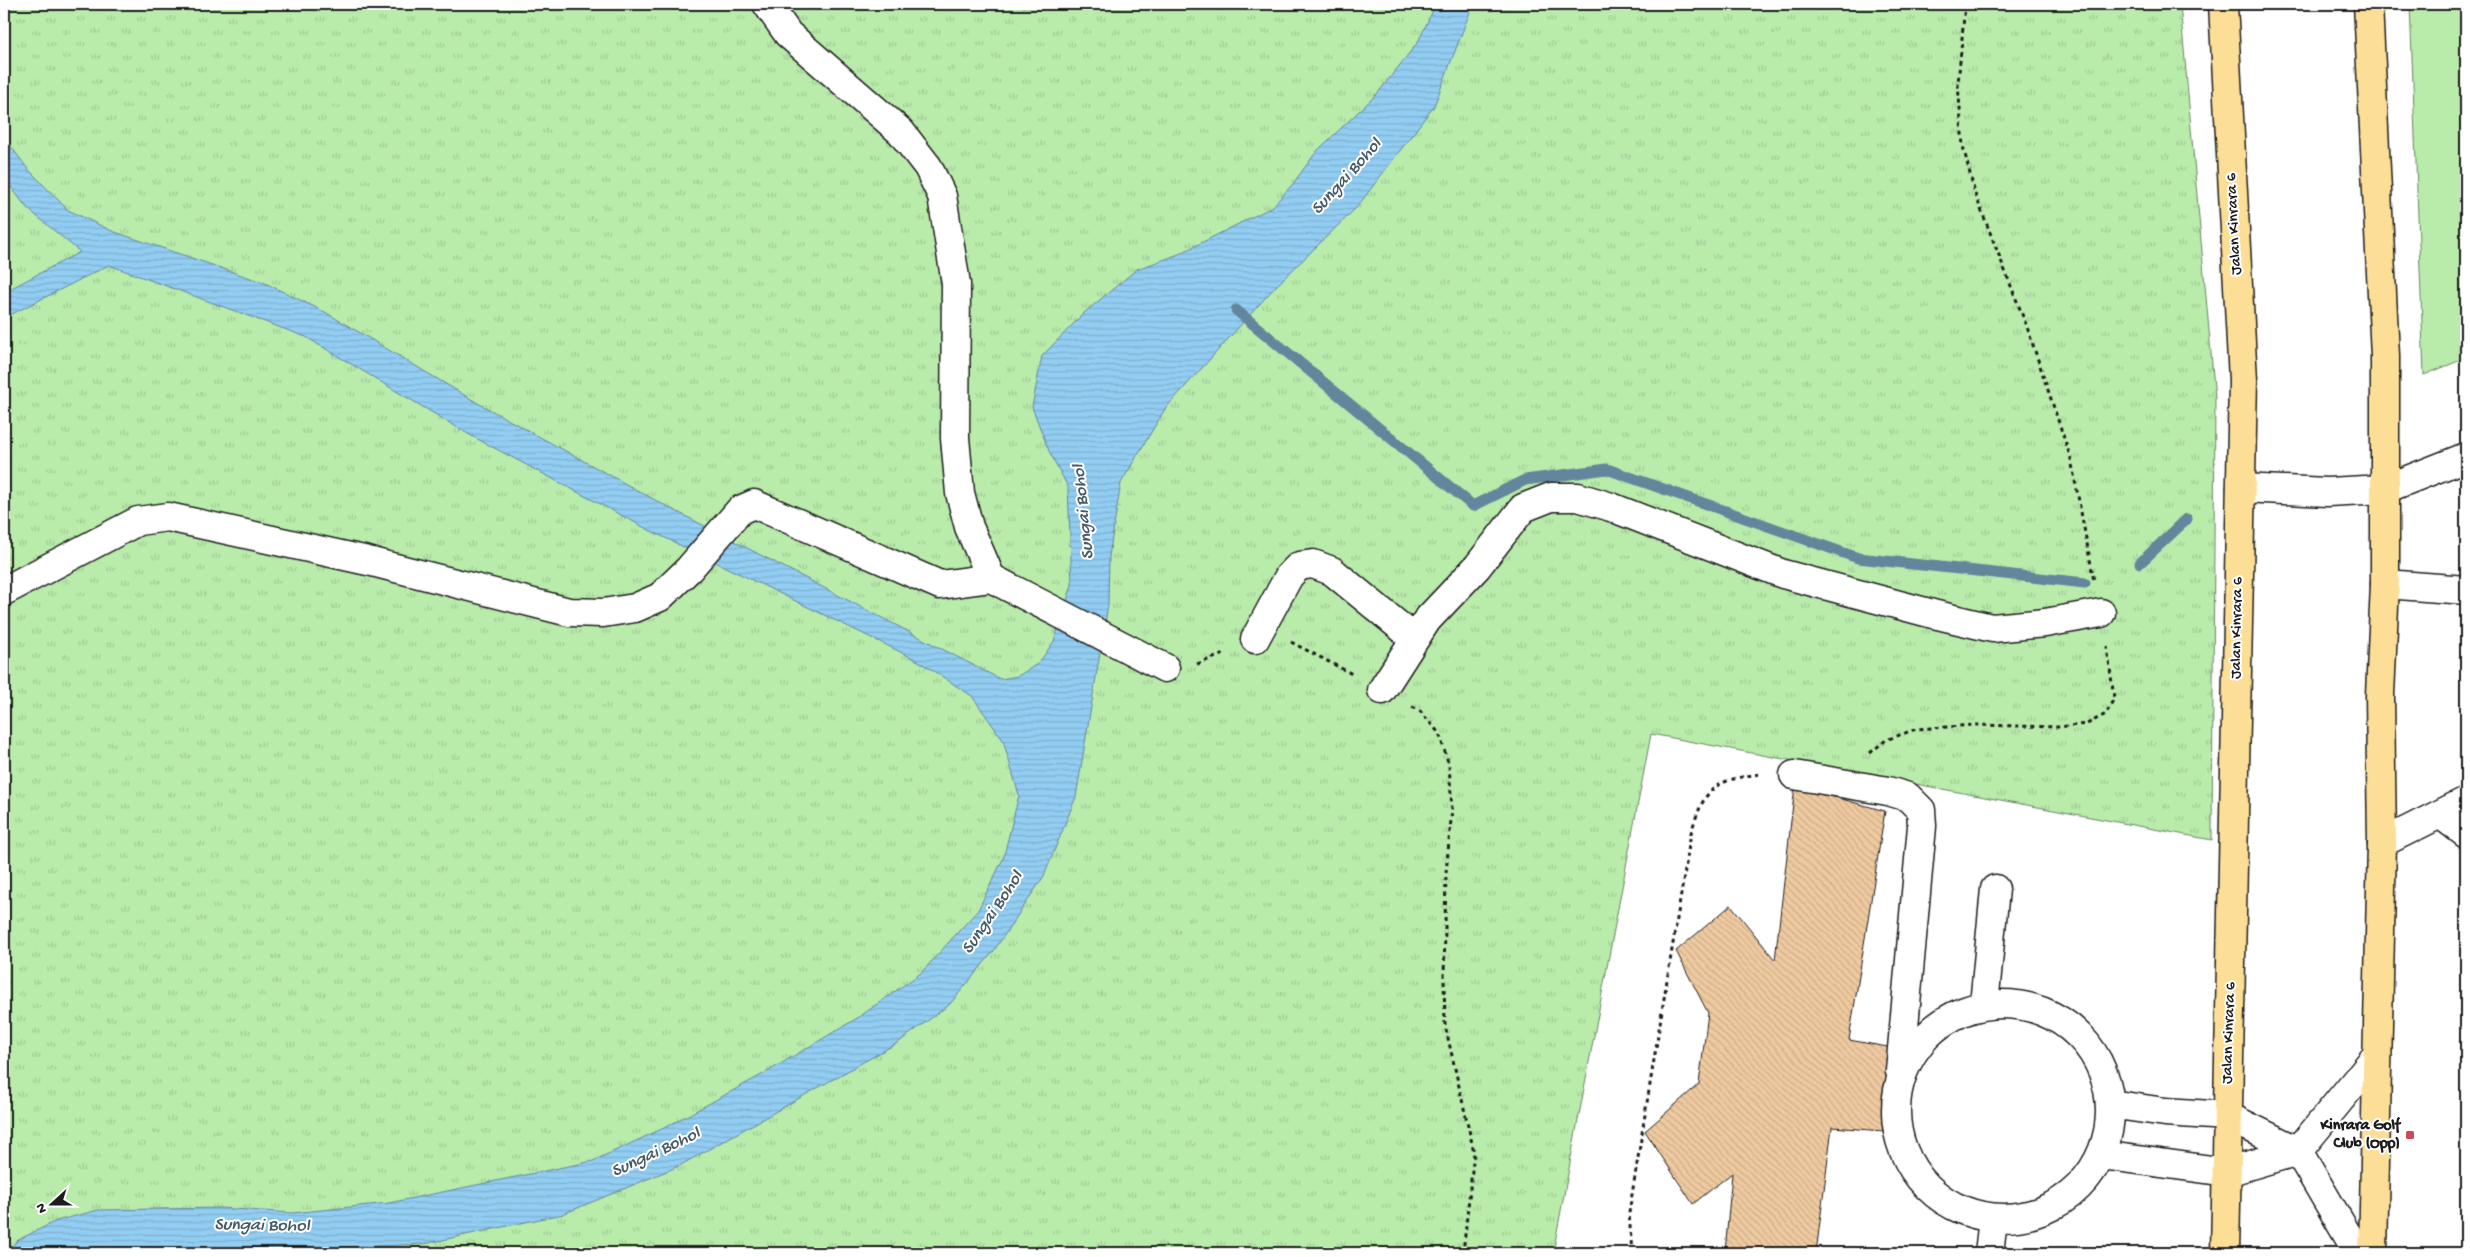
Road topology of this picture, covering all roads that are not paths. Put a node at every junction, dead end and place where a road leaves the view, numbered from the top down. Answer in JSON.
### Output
{"nodes":[{"id":1,"x":767,"y":4,"type":"edge"},
{"id":2,"x":2223,"y":4,"type":"edge"},
{"id":3,"x":2368,"y":4,"type":"edge"},
{"id":4,"x":2466,"y":457,"type":"edge"},
{"id":5,"x":2241,"y":488,"type":"junction"},
{"id":6,"x":2385,"y":489,"type":"junction"},
{"id":7,"x":991,"y":578,"type":"junction"},
{"id":8,"x":2385,"y":584,"type":"junction"},
{"id":9,"x":2466,"y":590,"type":"edge"},
{"id":10,"x":4,"y":591,"type":"edge"},
{"id":11,"x":2100,"y":614,"type":"road end"},
{"id":12,"x":1255,"y":639,"type":"road end"},
{"id":13,"x":1416,"y":639,"type":"junction"},
{"id":14,"x":1165,"y":668,"type":"road end"},
{"id":15,"x":1382,"y":690,"type":"road end"},
{"id":16,"x":1794,"y":776,"type":"road end"},
{"id":17,"x":2466,"y":801,"type":"edge"},
{"id":18,"x":2440,"y":814,"type":"junction"},
{"id":19,"x":2466,"y":834,"type":"edge"},
{"id":20,"x":2382,"y":843,"type":"junction"},
{"id":21,"x":1995,"y":889,"type":"dead end"},
{"id":22,"x":1984,"y":1005,"type":"junction"},
{"id":23,"x":2376,"y":1056,"type":"junction"},
{"id":24,"x":1898,"y":1086,"type":"junction"},
{"id":25,"x":2110,"y":1104,"type":"junction"},
{"id":26,"x":2227,"y":1116,"type":"junction"},
{"id":27,"x":2298,"y":1150,"type":"junction"},
{"id":28,"x":2102,"y":1155,"type":"junction"},
{"id":29,"x":2227,"y":1172,"type":"junction"},
{"id":30,"x":1993,"y":1219,"type":"junction"},
{"id":31,"x":1989,"y":1253,"type":"edge"},
{"id":32,"x":2225,"y":1253,"type":"edge"},
{"id":33,"x":2358,"y":1253,"type":"edge"},
{"id":34,"x":2373,"y":1253,"type":"edge"}],
"edges":[{"from":1,"to":7,"type":"street"},
{"from":2,"to":5,"type":"main road","name":"Jalan Kinrara 6"},
{"from":3,"to":6,"type":"main road"},
{"from":4,"to":6,"type":"street"},
{"from":5,"to":6,"type":"street"},
{"from":5,"to":26,"type":"main road","name":"Jalan Kinrara 6"},
{"from":6,"to":8,"type":"main road"},
{"from":7,"to":10,"type":"street"},
{"from":7,"to":14,"type":"street"},
{"from":8,"to":9,"type":"street"},
{"from":8,"to":20,"type":"main road"},
{"from":11,"to":13,"type":"street"},
{"from":12,"to":13,"type":"street"},
{"from":13,"to":15,"type":"street"},
{"from":16,"to":24,"type":"street"},
{"from":17,"to":18,"type":"street"},
{"from":18,"to":19,"type":"street"},
{"from":18,"to":20,"type":"street"},
{"from":20,"to":23,"type":"main road"},
{"from":21,"to":22,"type":"street"},
{"from":22,"to":24,"type":"street"},
{"from":22,"to":25,"type":"street"},
{"from":23,"to":27,"type":"street"},
{"from":23,"to":34,"type":"main road"},
{"from":24,"to":30,"type":"street"},
{"from":25,"to":26,"type":"street"},
{"from":25,"to":28,"type":"street"},
{"from":26,"to":27,"type":"street"},
{"from":26,"to":29,"type":"main road","name":"Jalan Kinrara 6"},
{"from":27,"to":29,"type":"street"},
{"from":27,"to":33,"type":"street"},
{"from":28,"to":29,"type":"street"},
{"from":28,"to":30,"type":"street"},
{"from":29,"to":32,"type":"main road","name":"Jalan Kinrara 6"},
{"from":30,"to":31,"type":"street"}]}
